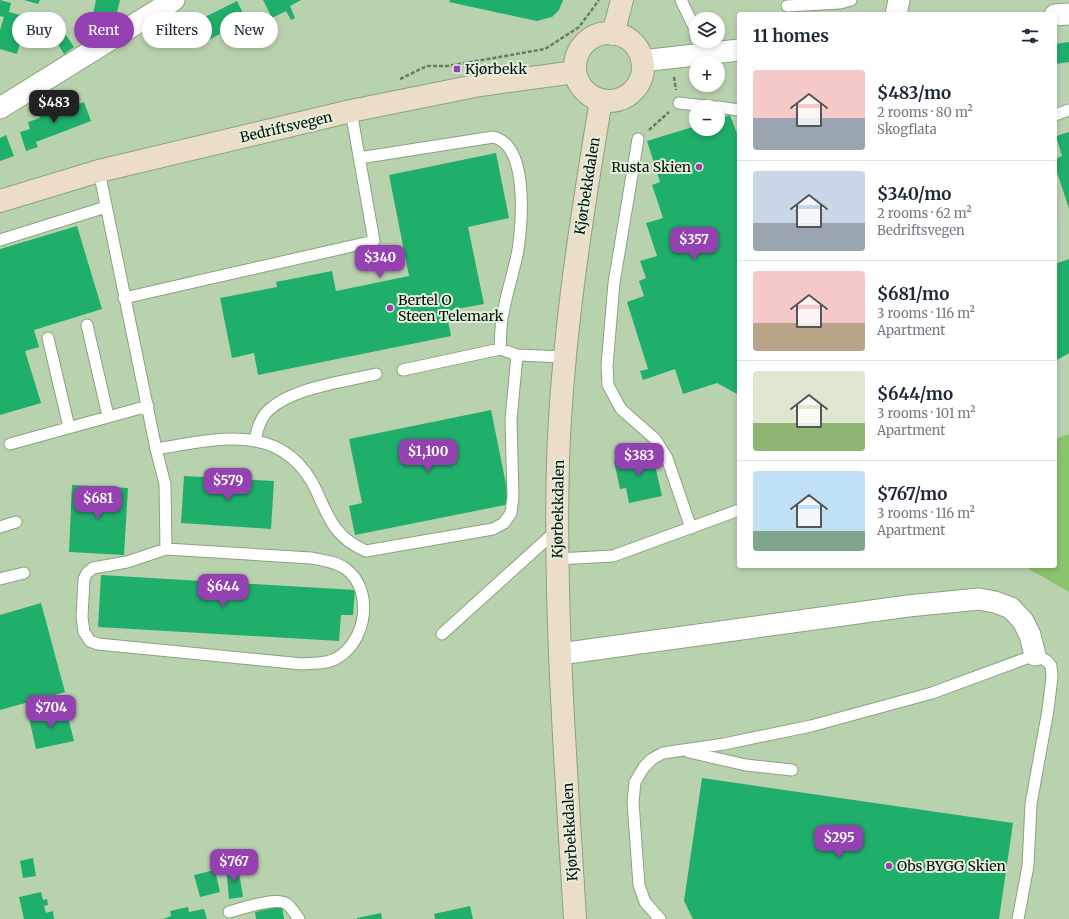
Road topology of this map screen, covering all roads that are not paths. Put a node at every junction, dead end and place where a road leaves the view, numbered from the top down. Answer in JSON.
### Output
{"nodes":[{"id":1,"x":174,"y":0,"type":"edge"},
{"id":2,"x":622,"y":0,"type":"edge"},
{"id":3,"x":681,"y":0,"type":"edge"},
{"id":4,"x":851,"y":0,"type":"edge"},
{"id":5,"x":899,"y":0,"type":"edge"},
{"id":6,"x":787,"y":6,"type":"dead end"},
{"id":7,"x":896,"y":12,"type":"edge"},
{"id":8,"x":1069,"y":14,"type":"edge"},
{"id":9,"x":1057,"y":15,"type":"edge"},
{"id":10,"x":689,"y":17,"type":"edge"},
{"id":11,"x":613,"y":34,"type":"junction"},
{"id":12,"x":689,"y":47,"type":"edge"},
{"id":13,"x":722,"y":48,"type":"edge"},
{"id":14,"x":737,"y":50,"type":"edge"},
{"id":15,"x":642,"y":61,"type":"junction"},
{"id":16,"x":575,"y":72,"type":"junction"},
{"id":17,"x":601,"y":100,"type":"junction"},
{"id":18,"x":679,"y":103,"type":"road end"},
{"id":19,"x":689,"y":104,"type":"edge"},
{"id":20,"x":0,"y":108,"type":"edge"},
{"id":21,"x":725,"y":108,"type":"edge"},
{"id":22,"x":737,"y":110,"type":"edge"},
{"id":23,"x":351,"y":112,"type":"junction"},
{"id":24,"x":638,"y":139,"type":"road end"},
{"id":25,"x":359,"y":158,"type":"junction"},
{"id":26,"x":99,"y":172,"type":"junction"},
{"id":27,"x":0,"y":201,"type":"edge"},
{"id":28,"x":106,"y":207,"type":"junction"},
{"id":29,"x":0,"y":240,"type":"edge"},
{"id":30,"x":124,"y":298,"type":"junction"},
{"id":31,"x":87,"y":326,"type":"dead end"},
{"id":32,"x":48,"y":338,"type":"dead end"},
{"id":33,"x":500,"y":350,"type":"junction"},
{"id":34,"x":517,"y":355,"type":"junction"},
{"id":35,"x":565,"y":357,"type":"junction"},
{"id":36,"x":403,"y":370,"type":"dead end"},
{"id":37,"x":376,"y":374,"type":"dead end"},
{"id":38,"x":148,"y":406,"type":"junction"},
{"id":39,"x":108,"y":416,"type":"junction"},
{"id":40,"x":69,"y":427,"type":"junction"},
{"id":41,"x":255,"y":440,"type":"junction"},
{"id":42,"x":10,"y":444,"type":"dead end"},
{"id":43,"x":156,"y":449,"type":"junction"},
{"id":44,"x":737,"y":511,"type":"edge"},
{"id":45,"x":16,"y":522,"type":"dead end"},
{"id":46,"x":0,"y":527,"type":"edge"},
{"id":47,"x":691,"y":528,"type":"junction"},
{"id":48,"x":557,"y":530,"type":"junction"},
{"id":49,"x":166,"y":549,"type":"junction"},
{"id":50,"x":557,"y":559,"type":"junction"},
{"id":51,"x":24,"y":573,"type":"dead end"},
{"id":52,"x":0,"y":579,"type":"edge"},
{"id":53,"x":442,"y":634,"type":"dead end"},
{"id":54,"x":560,"y":654,"type":"junction"},
{"id":55,"x":1035,"y":655,"type":"junction"},
{"id":56,"x":682,"y":750,"type":"junction"},
{"id":57,"x":792,"y":770,"type":"dead end"},
{"id":58,"x":229,"y":912,"type":"dead end"},
{"id":59,"x":299,"y":919,"type":"edge"},
{"id":60,"x":575,"y":919,"type":"edge"},
{"id":61,"x":660,"y":919,"type":"edge"},
{"id":62,"x":1018,"y":919,"type":"edge"}],
"edges":[{"from":1,"to":20,"type":"street"},
{"from":2,"to":11,"type":"street"},
{"from":3,"to":10,"type":"lane"},
{"from":4,"to":6,"type":"lane"},
{"from":5,"to":7,"type":"street"},
{"from":8,"to":9,"type":"street"},
{"from":11,"to":15,"type":"street"},
{"from":11,"to":16,"type":"street"},
{"from":12,"to":15,"type":"street"},
{"from":13,"to":14,"type":"street"},
{"from":15,"to":17,"type":"street"},
{"from":16,"to":17,"type":"street"},
{"from":16,"to":23,"type":"street","name":"Bedriftsvegen"},
{"from":17,"to":35,"type":"street","name":"Kjørbekkdalen"},
{"from":18,"to":19,"type":"lane"},
{"from":21,"to":22,"type":"lane"},
{"from":23,"to":25,"type":"lane"},
{"from":23,"to":26,"type":"street","name":"Bedriftsvegen"},
{"from":24,"to":47,"type":"lane"},
{"from":25,"to":30,"type":"lane"},
{"from":25,"to":33,"type":"lane"},
{"from":26,"to":27,"type":"street","name":"Bedriftsvegen"},
{"from":26,"to":28,"type":"lane"},
{"from":28,"to":29,"type":"lane"},
{"from":28,"to":30,"type":"lane"},
{"from":30,"to":38,"type":"lane"},
{"from":31,"to":39,"type":"lane"},
{"from":32,"to":40,"type":"lane"},
{"from":33,"to":34,"type":"lane"},
{"from":33,"to":36,"type":"lane"},
{"from":34,"to":35,"type":"lane"},
{"from":34,"to":41,"type":"lane"},
{"from":35,"to":48,"type":"street","name":"Kjørbekkdalen"},
{"from":37,"to":41,"type":"lane"},
{"from":38,"to":39,"type":"lane"},
{"from":38,"to":43,"type":"lane"},
{"from":39,"to":40,"type":"lane"},
{"from":40,"to":42,"type":"lane"},
{"from":41,"to":43,"type":"lane"},
{"from":43,"to":49,"type":"lane"},
{"from":44,"to":47,"type":"lane"},
{"from":45,"to":46,"type":"lane"},
{"from":47,"to":50,"type":"lane"},
{"from":48,"to":50,"type":"street","name":"Kjørbekkdalen"},
{"from":48,"to":53,"type":"lane"},
{"from":49,"to":49,"type":"lane"},
{"from":50,"to":54,"type":"street","name":"Kjørbekkdalen"},
{"from":51,"to":52,"type":"lane"},
{"from":54,"to":55,"type":"street"},
{"from":54,"to":60,"type":"street","name":"Kjørbekkdalen"},
{"from":55,"to":56,"type":"lane"},
{"from":55,"to":62,"type":"lane"},
{"from":56,"to":57,"type":"lane"},
{"from":56,"to":61,"type":"lane"},
{"from":58,"to":59,"type":"lane"}]}
